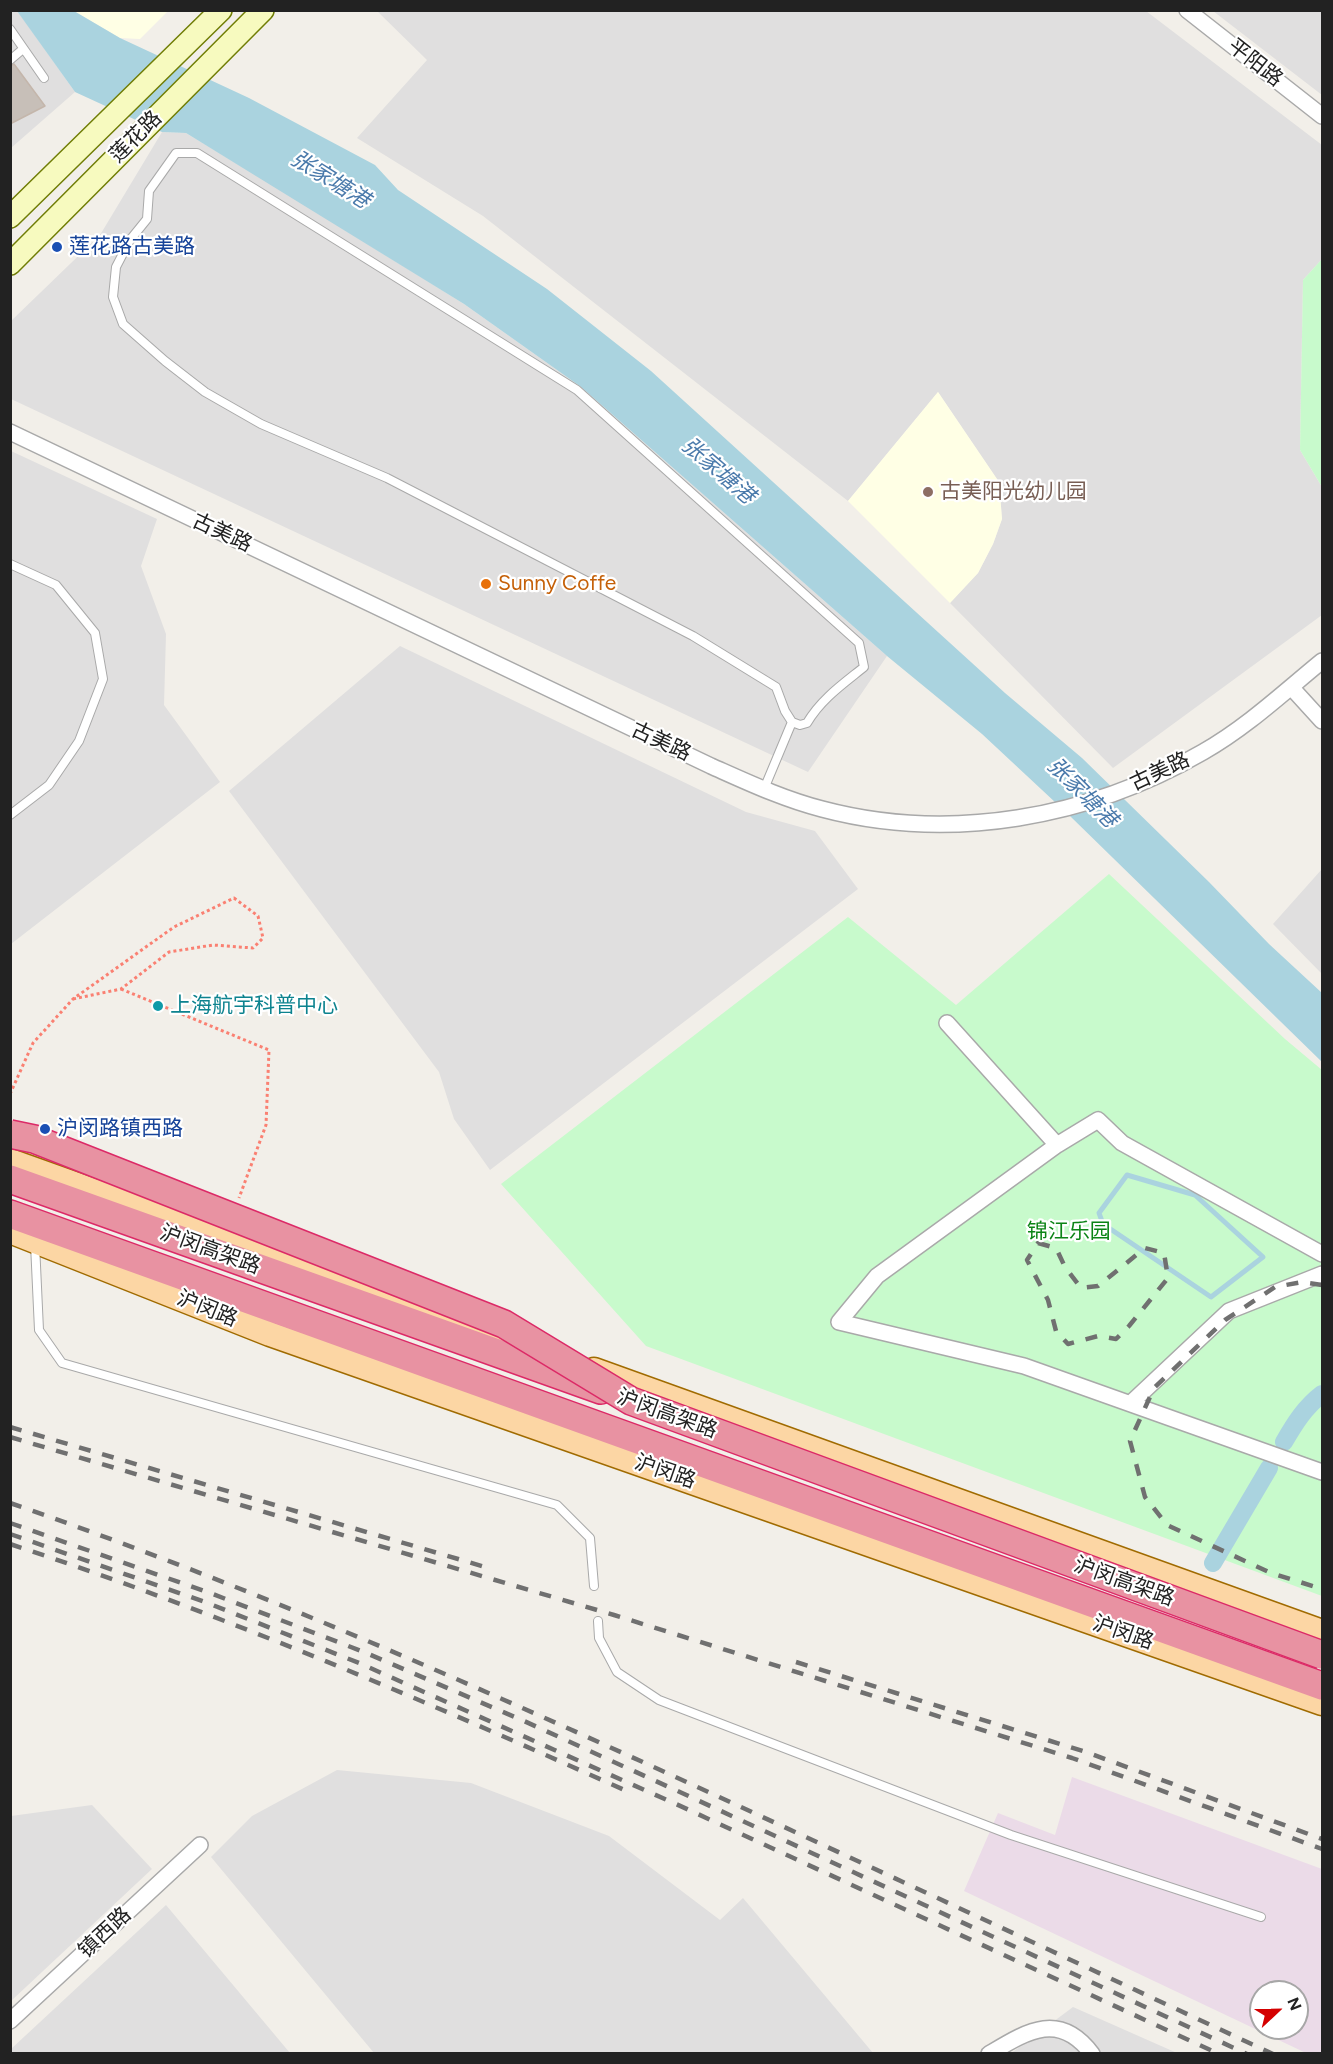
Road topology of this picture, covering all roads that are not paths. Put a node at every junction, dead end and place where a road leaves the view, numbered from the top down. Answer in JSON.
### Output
{"nodes":[{"id":1,"x":222,"y":10,"type":"edge"},
{"id":2,"x":263,"y":10,"type":"edge"},
{"id":3,"x":1188,"y":10,"type":"edge"},
{"id":4,"x":10,"y":29,"type":"edge"},
{"id":5,"x":23,"y":48,"type":"junction"},
{"id":6,"x":10,"y":60,"type":"edge"},
{"id":7,"x":44,"y":78,"type":"dead end"},
{"id":8,"x":1323,"y":116,"type":"edge"},
{"id":9,"x":10,"y":217,"type":"edge"},
{"id":10,"x":10,"y":264,"type":"edge"},
{"id":11,"x":10,"y":432,"type":"edge"},
{"id":12,"x":10,"y":564,"type":"edge"},
{"id":13,"x":1323,"y":661,"type":"edge"},
{"id":14,"x":1291,"y":687,"type":"junction"},
{"id":15,"x":1323,"y":721,"type":"edge"},
{"id":16,"x":792,"y":722,"type":"junction"},
{"id":17,"x":764,"y":789,"type":"junction"},
{"id":18,"x":10,"y":815,"type":"edge"},
{"id":19,"x":947,"y":1023,"type":"dead end"},
{"id":20,"x":10,"y":1134,"type":"edge"},
{"id":21,"x":1057,"y":1144,"type":"junction"},
{"id":22,"x":10,"y":1161,"type":"edge"},
{"id":23,"x":10,"y":1179,"type":"edge"},
{"id":24,"x":10,"y":1214,"type":"edge"},
{"id":25,"x":10,"y":1231,"type":"edge"},
{"id":26,"x":35,"y":1240,"type":"junction"},
{"id":27,"x":1323,"y":1254,"type":"edge"},
{"id":28,"x":1323,"y":1274,"type":"edge"},
{"id":29,"x":631,"y":1401,"type":"junction"},
{"id":30,"x":1131,"y":1403,"type":"junction"},
{"id":31,"x":1323,"y":1472,"type":"edge"},
{"id":32,"x":1119,"y":1558,"type":"junction"},
{"id":33,"x":594,"y":1586,"type":"dead end"},
{"id":34,"x":598,"y":1621,"type":"dead end"},
{"id":35,"x":1323,"y":1632,"type":"edge"},
{"id":36,"x":1323,"y":1648,"type":"edge"},
{"id":37,"x":1276,"y":1653,"type":"junction"},
{"id":38,"x":1323,"y":1654,"type":"edge"},
{"id":39,"x":1323,"y":1667,"type":"edge"},
{"id":40,"x":1323,"y":1688,"type":"edge"},
{"id":41,"x":1323,"y":1703,"type":"edge"},
{"id":42,"x":200,"y":1845,"type":"dead end"},
{"id":43,"x":1261,"y":1917,"type":"dead end"},
{"id":44,"x":10,"y":2021,"type":"edge"},
{"id":45,"x":988,"y":2054,"type":"edge"},
{"id":46,"x":1092,"y":2054,"type":"edge"}],
"edges":[{"from":1,"to":9,"type":"main road","name":"莲花路"},
{"from":2,"to":10,"type":"main road","name":"莲花路"},
{"from":3,"to":8,"type":"street","name":"平阳路"},
{"from":4,"to":5,"type":"lane"},
{"from":5,"to":6,"type":"lane"},
{"from":5,"to":7,"type":"lane"},
{"from":11,"to":17,"type":"street","name":"古美路"},
{"from":12,"to":18,"type":"lane"},
{"from":13,"to":14,"type":"street","name":"古美路"},
{"from":14,"to":15,"type":"street"},
{"from":14,"to":17,"type":"street","name":"古美路"},
{"from":16,"to":16,"type":"lane"},
{"from":16,"to":17,"type":"lane"},
{"from":19,"to":21,"type":"street"},
{"from":20,"to":29,"type":"highway","bridge":true},
{"from":21,"to":27,"type":"street"},
{"from":21,"to":30,"type":"street"},
{"from":22,"to":32,"type":"main road"},
{"from":23,"to":29,"type":"highway","name":"沪闵高架路","bridge":true},
{"from":24,"to":37,"type":"highway","name":"沪闵高架路"},
{"from":25,"to":26,"type":"main road","name":"沪闵路"},
{"from":26,"to":33,"type":"lane"},
{"from":26,"to":41,"type":"main road","name":"沪闵路"},
{"from":28,"to":30,"type":"street"},
{"from":29,"to":37,"type":"highway","name":"沪闵高架路","bridge":true},
{"from":30,"to":31,"type":"street"},
{"from":32,"to":35,"type":"main road"},
{"from":32,"to":37,"type":"main road","name":"沪闵路"},
{"from":34,"to":43,"type":"lane"},
{"from":36,"to":37,"type":"highway","bridge":true},
{"from":37,"to":38,"type":"highway","name":"沪闵高架路","bridge":true},
{"from":37,"to":39,"type":"main road","name":"沪闵路"},
{"from":37,"to":40,"type":"highway"},
{"from":42,"to":44,"type":"street","name":"镇西路"},
{"from":45,"to":46,"type":"street"}]}
